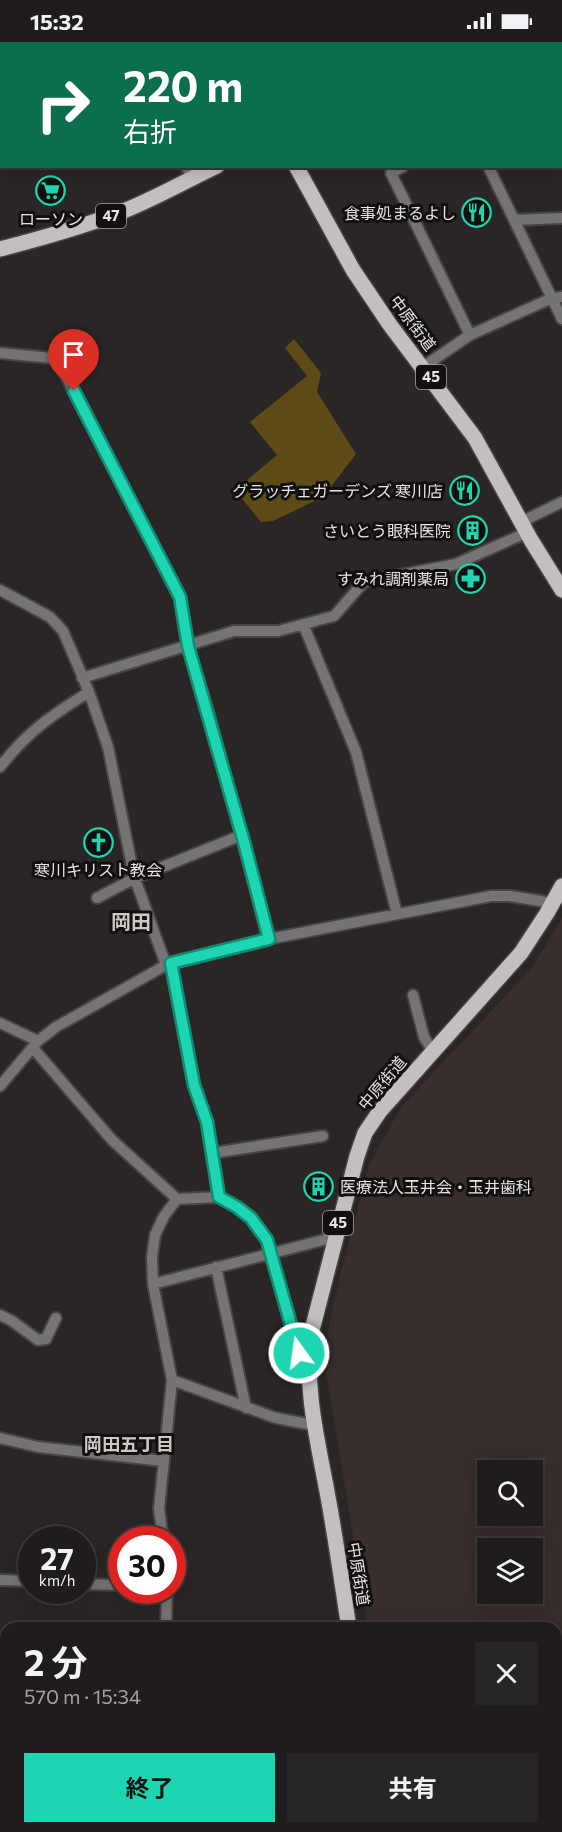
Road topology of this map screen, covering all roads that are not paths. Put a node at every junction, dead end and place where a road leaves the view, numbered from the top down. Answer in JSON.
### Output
{"nodes":[{"id":1,"x":208,"y":168,"type":"edge"},
{"id":2,"x":297,"y":168,"type":"edge"},
{"id":3,"x":400,"y":168,"type":"edge"},
{"id":4,"x":489,"y":168,"type":"edge"},
{"id":5,"x":189,"y":172,"type":"edge"},
{"id":6,"x":562,"y":218,"type":"edge"},
{"id":7,"x":514,"y":220,"type":"junction"},
{"id":8,"x":0,"y":249,"type":"edge"},
{"id":9,"x":557,"y":298,"type":"edge"},
{"id":10,"x":562,"y":319,"type":"edge"},
{"id":11,"x":470,"y":335,"type":"junction"},
{"id":12,"x":0,"y":353,"type":"edge"},
{"id":13,"x":423,"y":367,"type":"junction"},
{"id":14,"x":562,"y":502,"type":"edge"},
{"id":15,"x":524,"y":527,"type":"junction"},
{"id":16,"x":0,"y":590,"type":"edge"},
{"id":17,"x":562,"y":590,"type":"edge"},
{"id":18,"x":303,"y":624,"type":"junction"},
{"id":19,"x":188,"y":646,"type":"junction"},
{"id":20,"x":82,"y":678,"type":"junction"},
{"id":21,"x":89,"y":692,"type":"junction"},
{"id":22,"x":0,"y":767,"type":"edge"},
{"id":23,"x":242,"y":835,"type":"junction"},
{"id":24,"x":135,"y":878,"type":"junction"},
{"id":25,"x":562,"y":886,"type":"edge"},
{"id":26,"x":97,"y":898,"type":"dead end"},
{"id":27,"x":558,"y":904,"type":"edge"},
{"id":28,"x":397,"y":914,"type":"junction"},
{"id":29,"x":269,"y":939,"type":"junction"},
{"id":30,"x":168,"y":964,"type":"junction"},
{"id":31,"x":412,"y":995,"type":"dead end"},
{"id":32,"x":0,"y":1023,"type":"edge"},
{"id":33,"x":36,"y":1044,"type":"junction"},
{"id":34,"x":432,"y":1050,"type":"junction"},
{"id":35,"x":0,"y":1086,"type":"edge"},
{"id":36,"x":323,"y":1136,"type":"dead end"},
{"id":37,"x":213,"y":1153,"type":"junction"},
{"id":38,"x":219,"y":1197,"type":"junction"},
{"id":39,"x":177,"y":1199,"type":"junction"},
{"id":40,"x":335,"y":1237,"type":"junction"},
{"id":41,"x":271,"y":1253,"type":"junction"},
{"id":42,"x":216,"y":1267,"type":"junction"},
{"id":43,"x":153,"y":1284,"type":"junction"},
{"id":44,"x":0,"y":1315,"type":"edge"},
{"id":45,"x":56,"y":1318,"type":"dead end"},
{"id":46,"x":309,"y":1376,"type":"junction"},
{"id":47,"x":172,"y":1380,"type":"junction"},
{"id":48,"x":246,"y":1408,"type":"junction"},
{"id":49,"x":313,"y":1425,"type":"junction"},
{"id":50,"x":0,"y":1438,"type":"edge"},
{"id":51,"x":164,"y":1461,"type":"junction"},
{"id":52,"x":161,"y":1526,"type":"edge"},
{"id":53,"x":0,"y":1580,"type":"edge"},
{"id":54,"x":18,"y":1581,"type":"edge"},
{"id":55,"x":167,"y":1604,"type":"edge"},
{"id":56,"x":166,"y":1622,"type":"edge"},
{"id":57,"x":348,"y":1622,"type":"edge"}],
"edges":[{"from":1,"to":5,"type":"main road","number":"47"},
{"from":2,"to":13,"type":"main road","name":"中原街道","number":"45"},
{"from":3,"to":11,"type":"street"},
{"from":4,"to":7,"type":"street"},
{"from":5,"to":8,"type":"main road","number":"47"},
{"from":6,"to":7,"type":"street"},
{"from":7,"to":9,"type":"street"},
{"from":9,"to":10,"type":"street"},
{"from":9,"to":11,"type":"street"},
{"from":11,"to":13,"type":"street"},
{"from":12,"to":19,"type":"street"},
{"from":13,"to":15,"type":"main road","name":"中原街道","number":"45"},
{"from":14,"to":15,"type":"street"},
{"from":15,"to":17,"type":"main road","name":"中原街道","number":"45"},
{"from":15,"to":18,"type":"street"},
{"from":16,"to":20,"type":"street"},
{"from":18,"to":19,"type":"street"},
{"from":18,"to":28,"type":"street"},
{"from":19,"to":20,"type":"street"},
{"from":19,"to":23,"type":"street"},
{"from":20,"to":21,"type":"street"},
{"from":21,"to":22,"type":"street"},
{"from":21,"to":24,"type":"street"},
{"from":23,"to":24,"type":"street"},
{"from":23,"to":29,"type":"street"},
{"from":24,"to":26,"type":"street"},
{"from":24,"to":30,"type":"street"},
{"from":25,"to":27,"type":"main road","name":"中原街道","number":"45"},
{"from":27,"to":28,"type":"street"},
{"from":27,"to":34,"type":"main road","name":"中原街道","number":"45"},
{"from":28,"to":29,"type":"street"},
{"from":29,"to":30,"type":"street"},
{"from":30,"to":33,"type":"street"},
{"from":30,"to":37,"type":"street"},
{"from":31,"to":34,"type":"street"},
{"from":32,"to":33,"type":"street"},
{"from":33,"to":35,"type":"street"},
{"from":33,"to":39,"type":"street"},
{"from":34,"to":40,"type":"main road","name":"中原街道","number":"45"},
{"from":36,"to":37,"type":"street"},
{"from":37,"to":38,"type":"street"},
{"from":38,"to":39,"type":"street"},
{"from":38,"to":41,"type":"street"},
{"from":39,"to":43,"type":"street"},
{"from":40,"to":41,"type":"street"},
{"from":40,"to":46,"type":"main road","name":"中原街道","number":"45"},
{"from":41,"to":42,"type":"street"},
{"from":41,"to":46,"type":"street"},
{"from":42,"to":43,"type":"street"},
{"from":42,"to":48,"type":"street"},
{"from":43,"to":47,"type":"street"},
{"from":44,"to":45,"type":"street"},
{"from":46,"to":49,"type":"main road","name":"中原街道","number":"45"},
{"from":47,"to":48,"type":"street"},
{"from":47,"to":51,"type":"street"},
{"from":48,"to":49,"type":"street"},
{"from":49,"to":57,"type":"main road","name":"中原街道","number":"45"},
{"from":50,"to":51,"type":"street"},
{"from":51,"to":52,"type":"street"},
{"from":53,"to":54,"type":"street"},
{"from":55,"to":56,"type":"street"}]}
